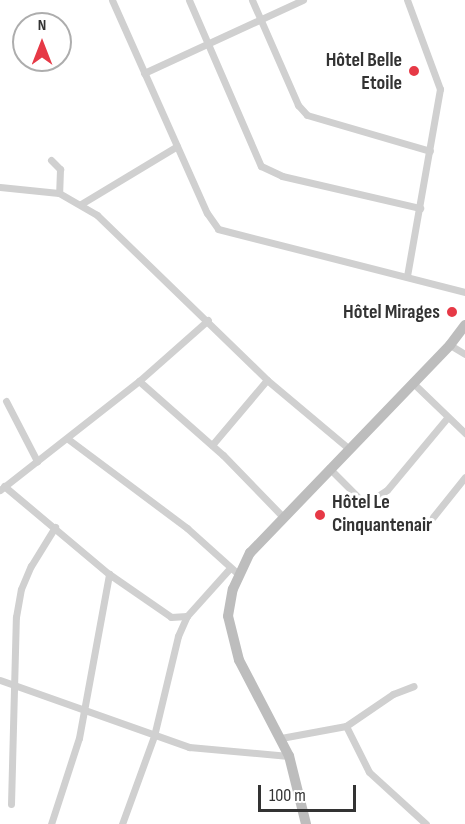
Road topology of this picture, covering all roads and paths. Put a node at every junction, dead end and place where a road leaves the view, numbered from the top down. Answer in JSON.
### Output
{"nodes":[{"id":1,"x":112,"y":0,"type":"edge"},
{"id":2,"x":189,"y":0,"type":"edge"},
{"id":3,"x":252,"y":0,"type":"edge"},
{"id":4,"x":303,"y":0,"type":"edge"},
{"id":5,"x":407,"y":0,"type":"edge"},
{"id":6,"x":260,"y":18,"type":"junction"},
{"id":7,"x":207,"y":41,"type":"junction"},
{"id":8,"x":144,"y":73,"type":"junction"},
{"id":9,"x":177,"y":146,"type":"junction"},
{"id":10,"x":430,"y":151,"type":"junction"},
{"id":11,"x":51,"y":160,"type":"dead end"},
{"id":12,"x":0,"y":187,"type":"edge"},
{"id":13,"x":59,"y":193,"type":"junction"},
{"id":14,"x":81,"y":204,"type":"junction"},
{"id":15,"x":420,"y":208,"type":"junction"},
{"id":16,"x":407,"y":276,"type":"junction"},
{"id":17,"x":465,"y":292,"type":"edge"},
{"id":18,"x":208,"y":320,"type":"junction"},
{"id":19,"x":465,"y":325,"type":"edge"},
{"id":20,"x":450,"y":345,"type":"junction"},
{"id":21,"x":465,"y":354,"type":"edge"},
{"id":22,"x":267,"y":380,"type":"junction"},
{"id":23,"x":139,"y":381,"type":"junction"},
{"id":24,"x":412,"y":382,"type":"junction"},
{"id":25,"x":6,"y":401,"type":"dead end"},
{"id":26,"x":447,"y":418,"type":"junction"},
{"id":27,"x":465,"y":433,"type":"edge"},
{"id":28,"x":68,"y":439,"type":"junction"},
{"id":29,"x":212,"y":445,"type":"junction"},
{"id":30,"x":348,"y":448,"type":"junction"},
{"id":31,"x":37,"y":461,"type":"junction"},
{"id":32,"x":329,"y":468,"type":"junction"},
{"id":33,"x":465,"y":477,"type":"edge"},
{"id":34,"x":2,"y":488,"type":"edge"},
{"id":35,"x":283,"y":517,"type":"junction"},
{"id":36,"x":433,"y":517,"type":"dead end"},
{"id":37,"x":55,"y":528,"type":"junction"},
{"id":38,"x":234,"y":571,"type":"junction"},
{"id":39,"x":109,"y":574,"type":"junction"},
{"id":40,"x":187,"y":616,"type":"junction"},
{"id":41,"x":171,"y":617,"type":"junction"},
{"id":42,"x":179,"y":632,"type":"junction"},
{"id":43,"x":0,"y":681,"type":"edge"},
{"id":44,"x":13,"y":684,"type":"junction"},
{"id":45,"x":414,"y":686,"type":"dead end"},
{"id":46,"x":86,"y":709,"type":"junction"},
{"id":47,"x":346,"y":726,"type":"junction"},
{"id":48,"x":154,"y":736,"type":"junction"},
{"id":49,"x":281,"y":738,"type":"junction"},
{"id":50,"x":289,"y":756,"type":"junction"},
{"id":51,"x":10,"y":804,"type":"dead end"},
{"id":52,"x":51,"y":824,"type":"edge"},
{"id":53,"x":122,"y":824,"type":"edge"},
{"id":54,"x":306,"y":824,"type":"edge"},
{"id":55,"x":426,"y":824,"type":"edge"}],
"edges":[{"from":1,"to":8,"type":"street"},
{"from":2,"to":7,"type":"street"},
{"from":3,"to":6,"type":"street"},
{"from":4,"to":6,"type":"street"},
{"from":5,"to":10,"type":"street"},
{"from":6,"to":7,"type":"street"},
{"from":6,"to":10,"type":"street"},
{"from":7,"to":8,"type":"street"},
{"from":7,"to":15,"type":"street"},
{"from":8,"to":9,"type":"street"},
{"from":9,"to":14,"type":"street"},
{"from":9,"to":16,"type":"street"},
{"from":10,"to":15,"type":"street"},
{"from":11,"to":13,"type":"street"},
{"from":12,"to":13,"type":"street"},
{"from":13,"to":14,"type":"street"},
{"from":14,"to":18,"type":"street"},
{"from":15,"to":16,"type":"street"},
{"from":16,"to":17,"type":"street"},
{"from":18,"to":22,"type":"street"},
{"from":18,"to":23,"type":"street"},
{"from":19,"to":20,"type":"street"},
{"from":20,"to":21,"type":"street"},
{"from":20,"to":24,"type":"street"},
{"from":22,"to":29,"type":"street"},
{"from":22,"to":30,"type":"street"},
{"from":23,"to":28,"type":"street"},
{"from":23,"to":29,"type":"street"},
{"from":24,"to":26,"type":"street"},
{"from":24,"to":30,"type":"street"},
{"from":25,"to":31,"type":"street"},
{"from":26,"to":27,"type":"street"},
{"from":26,"to":32,"type":"street"},
{"from":28,"to":31,"type":"street"},
{"from":28,"to":38,"type":"street"},
{"from":29,"to":35,"type":"street"},
{"from":30,"to":32,"type":"street"},
{"from":31,"to":34,"type":"street"},
{"from":32,"to":35,"type":"street"},
{"from":33,"to":36,"type":"street"},
{"from":34,"to":37,"type":"street"},
{"from":35,"to":38,"type":"street"},
{"from":37,"to":39,"type":"street"},
{"from":37,"to":44,"type":"street"},
{"from":38,"to":40,"type":"street"},
{"from":38,"to":49,"type":"street"},
{"from":39,"to":41,"type":"street"},
{"from":39,"to":46,"type":"street"},
{"from":40,"to":41,"type":"street"},
{"from":40,"to":42,"type":"street"},
{"from":41,"to":42,"type":"street"},
{"from":42,"to":48,"type":"street"},
{"from":43,"to":44,"type":"street"},
{"from":44,"to":46,"type":"street"},
{"from":44,"to":51,"type":"street"},
{"from":45,"to":47,"type":"street"},
{"from":46,"to":48,"type":"street"},
{"from":46,"to":52,"type":"street"},
{"from":47,"to":49,"type":"street"},
{"from":47,"to":55,"type":"street"},
{"from":48,"to":50,"type":"street"},
{"from":48,"to":53,"type":"street"},
{"from":49,"to":50,"type":"street"},
{"from":50,"to":54,"type":"street"}]}
